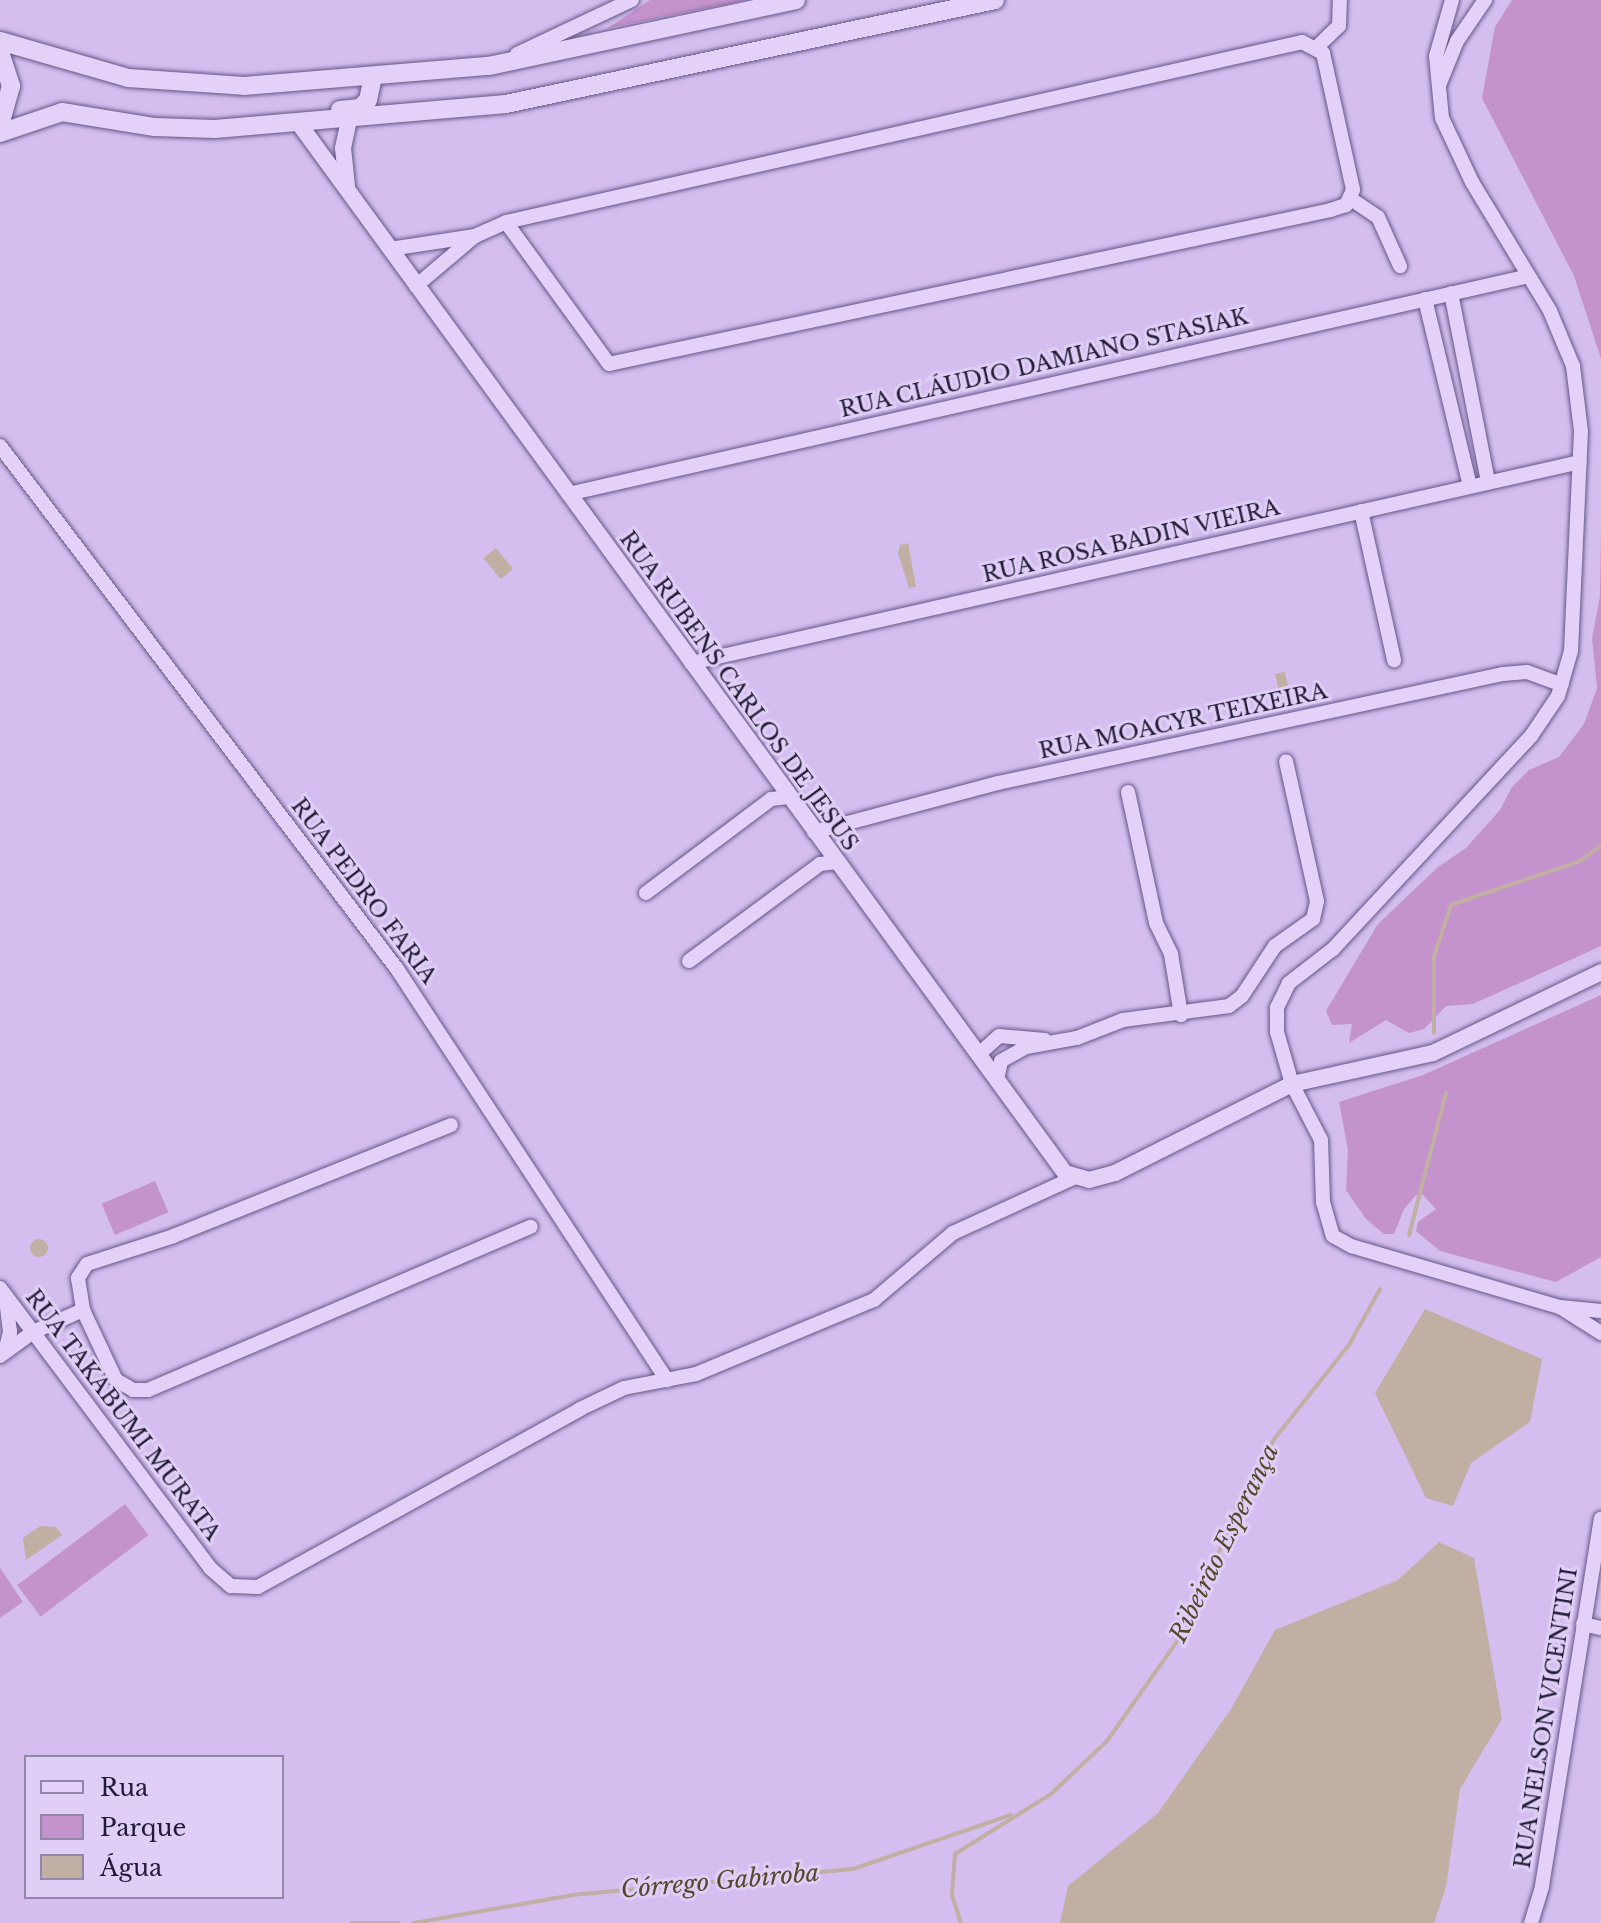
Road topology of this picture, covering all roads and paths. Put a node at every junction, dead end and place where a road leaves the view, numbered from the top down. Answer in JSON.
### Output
{"nodes":[{"id":1,"x":632,"y":0,"type":"edge"},
{"id":2,"x":796,"y":0,"type":"edge"},
{"id":3,"x":995,"y":0,"type":"edge"},
{"id":4,"x":1340,"y":0,"type":"edge"},
{"id":5,"x":1452,"y":0,"type":"edge"},
{"id":6,"x":1485,"y":0,"type":"edge"},
{"id":7,"x":0,"y":41,"type":"edge"},
{"id":8,"x":1318,"y":46,"type":"junction"},
{"id":9,"x":0,"y":52,"type":"edge"},
{"id":10,"x":489,"y":66,"type":"junction"},
{"id":11,"x":373,"y":77,"type":"junction"},
{"id":12,"x":1438,"y":87,"type":"junction"},
{"id":13,"x":349,"y":120,"type":"junction"},
{"id":14,"x":0,"y":125,"type":"edge"},
{"id":15,"x":300,"y":125,"type":"junction"},
{"id":16,"x":0,"y":133,"type":"edge"},
{"id":17,"x":348,"y":192,"type":"junction"},
{"id":18,"x":1351,"y":199,"type":"junction"},
{"id":19,"x":506,"y":222,"type":"junction"},
{"id":20,"x":475,"y":236,"type":"junction"},
{"id":21,"x":390,"y":249,"type":"junction"},
{"id":22,"x":1400,"y":266,"type":"dead end"},
{"id":23,"x":1529,"y":276,"type":"junction"},
{"id":24,"x":416,"y":286,"type":"junction"},
{"id":25,"x":1451,"y":293,"type":"junction"},
{"id":26,"x":1425,"y":299,"type":"junction"},
{"id":27,"x":0,"y":446,"type":"edge"},
{"id":28,"x":1580,"y":462,"type":"junction"},
{"id":29,"x":1488,"y":482,"type":"junction"},
{"id":30,"x":1470,"y":486,"type":"junction"},
{"id":31,"x":568,"y":494,"type":"junction"},
{"id":32,"x":1361,"y":511,"type":"junction"},
{"id":33,"x":1394,"y":660,"type":"dead end"},
{"id":34,"x":691,"y":663,"type":"junction"},
{"id":35,"x":1562,"y":685,"type":"junction"},
{"id":36,"x":1286,"y":761,"type":"dead end"},
{"id":37,"x":1128,"y":792,"type":"dead end"},
{"id":38,"x":789,"y":797,"type":"junction"},
{"id":39,"x":814,"y":832,"type":"junction"},
{"id":40,"x":837,"y":862,"type":"junction"},
{"id":41,"x":646,"y":893,"type":"dead end"},
{"id":42,"x":689,"y":961,"type":"dead end"},
{"id":43,"x":1601,"y":972,"type":"edge"},
{"id":44,"x":1181,"y":1015,"type":"junction"},
{"id":45,"x":1057,"y":1043,"type":"junction"},
{"id":46,"x":979,"y":1054,"type":"junction"},
{"id":47,"x":997,"y":1079,"type":"junction"},
{"id":48,"x":1292,"y":1084,"type":"junction"},
{"id":49,"x":451,"y":1125,"type":"dead end"},
{"id":50,"x":1073,"y":1178,"type":"junction"},
{"id":51,"x":531,"y":1227,"type":"dead end"},
{"id":52,"x":2,"y":1292,"type":"edge"},
{"id":53,"x":1560,"y":1307,"type":"junction"},
{"id":54,"x":1599,"y":1309,"type":"edge"},
{"id":55,"x":83,"y":1310,"type":"junction"},
{"id":56,"x":1594,"y":1330,"type":"edge"},
{"id":57,"x":38,"y":1334,"type":"junction"},
{"id":58,"x":2,"y":1357,"type":"edge"},
{"id":59,"x":667,"y":1380,"type":"junction"},
{"id":60,"x":1601,"y":1519,"type":"edge"},
{"id":61,"x":1583,"y":1624,"type":"junction"},
{"id":62,"x":1601,"y":1628,"type":"edge"},
{"id":63,"x":1531,"y":1923,"type":"edge"}],
"edges":[{"from":1,"to":10,"type":"street"},
{"from":2,"to":10,"type":"main road"},
{"from":3,"to":13,"type":"main road"},
{"from":4,"to":8,"type":"street"},
{"from":5,"to":12,"type":"street"},
{"from":6,"to":12,"type":"street"},
{"from":7,"to":11,"type":"main road"},
{"from":8,"to":18,"type":"street"},
{"from":8,"to":19,"type":"street"},
{"from":9,"to":14,"type":"main road"},
{"from":10,"to":11,"type":"main road"},
{"from":11,"to":15,"type":"main road"},
{"from":12,"to":23,"type":"street"},
{"from":13,"to":15,"type":"main road"},
{"from":13,"to":17,"type":"street","name":"RUA RUBENS CARLOS DE JESUS"},
{"from":15,"to":16,"type":"main road"},
{"from":15,"to":17,"type":"street","name":"RUA RUBENS CARLOS DE JESUS"},
{"from":17,"to":21,"type":"street","name":"RUA RUBENS CARLOS DE JESUS"},
{"from":18,"to":19,"type":"street"},
{"from":18,"to":22,"type":"street"},
{"from":19,"to":20,"type":"street"},
{"from":20,"to":21,"type":"street"},
{"from":20,"to":24,"type":"street"},
{"from":21,"to":24,"type":"street","name":"RUA RUBENS CARLOS DE JESUS"},
{"from":23,"to":25,"type":"street","name":"RUA CLÁUDIO DAMIANO STASIAK"},
{"from":23,"to":28,"type":"street"},
{"from":24,"to":31,"type":"street","name":"RUA RUBENS CARLOS DE JESUS"},
{"from":25,"to":26,"type":"street","name":"RUA CLÁUDIO DAMIANO STASIAK"},
{"from":25,"to":29,"type":"street"},
{"from":26,"to":30,"type":"street"},
{"from":26,"to":31,"type":"street","name":"RUA CLÁUDIO DAMIANO STASIAK"},
{"from":27,"to":59,"type":"street","name":"RUA PEDRO FARIA"},
{"from":28,"to":29,"type":"street","name":"RUA ROSA BADIN VIEIRA"},
{"from":28,"to":35,"type":"street"},
{"from":29,"to":30,"type":"street","name":"RUA ROSA BADIN VIEIRA"},
{"from":30,"to":32,"type":"street","name":"RUA ROSA BADIN VIEIRA"},
{"from":31,"to":34,"type":"street","name":"RUA RUBENS CARLOS DE JESUS"},
{"from":32,"to":33,"type":"street"},
{"from":32,"to":34,"type":"street","name":"RUA ROSA BADIN VIEIRA"},
{"from":34,"to":38,"type":"street","name":"RUA RUBENS CARLOS DE JESUS"},
{"from":35,"to":39,"type":"street","name":"RUA MOACYR TEIXEIRA"},
{"from":35,"to":48,"type":"street"},
{"from":36,"to":44,"type":"street"},
{"from":37,"to":44,"type":"street"},
{"from":38,"to":39,"type":"street","name":"RUA RUBENS CARLOS DE JESUS"},
{"from":38,"to":41,"type":"street"},
{"from":39,"to":40,"type":"street","name":"RUA RUBENS CARLOS DE JESUS"},
{"from":40,"to":42,"type":"street"},
{"from":40,"to":46,"type":"street","name":"RUA RUBENS CARLOS DE JESUS"},
{"from":43,"to":48,"type":"street"},
{"from":44,"to":45,"type":"street"},
{"from":45,"to":46,"type":"street"},
{"from":45,"to":47,"type":"street"},
{"from":46,"to":47,"type":"street","name":"RUA RUBENS CARLOS DE JESUS"},
{"from":47,"to":50,"type":"street","name":"RUA RUBENS CARLOS DE JESUS"},
{"from":48,"to":50,"type":"street"},
{"from":48,"to":53,"type":"street"},
{"from":49,"to":55,"type":"street"},
{"from":50,"to":59,"type":"street"},
{"from":51,"to":55,"type":"street"},
{"from":52,"to":57,"type":"street","name":"RUA TAKABUMI MURATA"},
{"from":52,"to":58,"type":"street"},
{"from":53,"to":54,"type":"street"},
{"from":53,"to":56,"type":"street"},
{"from":54,"to":56,"type":"street"},
{"from":55,"to":57,"type":"street"},
{"from":57,"to":58,"type":"street"},
{"from":57,"to":59,"type":"street","name":"RUA TAKABUMI MURATA"},
{"from":60,"to":61,"type":"street","name":"RUA NELSON VICENTINI"},
{"from":61,"to":62,"type":"street"},
{"from":61,"to":63,"type":"street","name":"RUA NELSON VICENTINI"}]}
